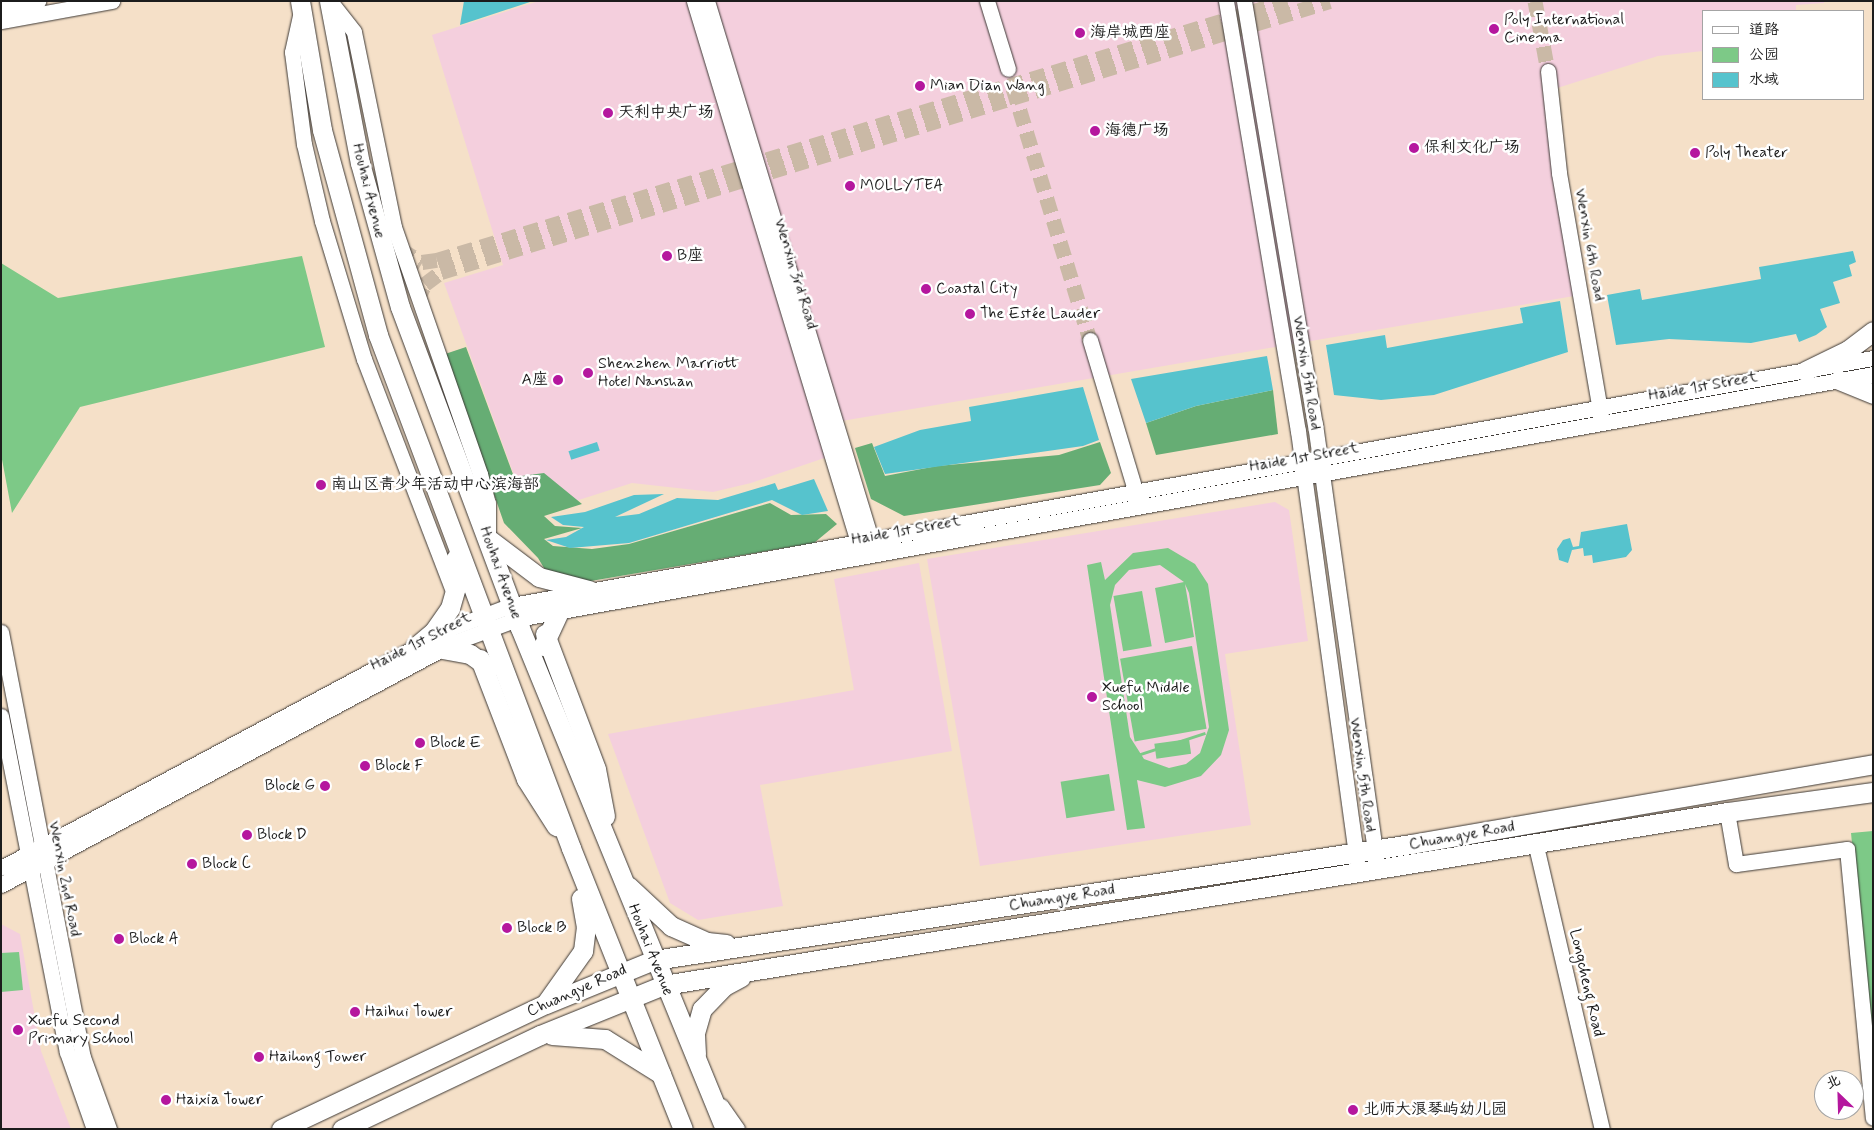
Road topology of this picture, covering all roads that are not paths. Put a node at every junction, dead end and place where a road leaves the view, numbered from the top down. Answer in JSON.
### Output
{"nodes":[{"id":1,"x":38,"y":1,"type":"edge"},
{"id":2,"x":112,"y":1,"type":"edge"},
{"id":3,"x":329,"y":1,"type":"edge"},
{"id":4,"x":694,"y":1,"type":"edge"},
{"id":5,"x":708,"y":1,"type":"edge"},
{"id":6,"x":987,"y":1,"type":"edge"},
{"id":7,"x":1226,"y":1,"type":"edge"},
{"id":8,"x":1244,"y":1,"type":"edge"},
{"id":9,"x":300,"y":6,"type":"edge"},
{"id":10,"x":1,"y":8,"type":"edge"},
{"id":11,"x":1,"y":21,"type":"edge"},
{"id":12,"x":1008,"y":69,"type":"dead end"},
{"id":13,"x":1548,"y":71,"type":"tunnel mouth"},
{"id":14,"x":1873,"y":331,"type":"edge"},
{"id":15,"x":1090,"y":340,"type":"tunnel mouth"},
{"id":16,"x":1873,"y":358,"type":"edge"},
{"id":17,"x":1805,"y":371,"type":"junction"},
{"id":18,"x":1873,"y":374,"type":"edge"},
{"id":19,"x":1839,"y":380,"type":"junction"},
{"id":20,"x":1873,"y":394,"type":"edge"},
{"id":21,"x":1600,"y":416,"type":"junction"},
{"id":22,"x":1321,"y":466,"type":"junction"},
{"id":23,"x":1304,"y":469,"type":"junction"},
{"id":24,"x":1138,"y":499,"type":"junction"},
{"id":25,"x":447,"y":523,"type":"junction"},
{"id":26,"x":488,"y":538,"type":"junction"},
{"id":27,"x":867,"y":549,"type":"junction"},
{"id":28,"x":589,"y":590,"type":"junction"},
{"id":29,"x":454,"y":597,"type":"junction"},
{"id":30,"x":559,"y":611,"type":"junction"},
{"id":31,"x":514,"y":612,"type":"junction"},
{"id":32,"x":485,"y":621,"type":"junction"},
{"id":33,"x":1,"y":632,"type":"edge"},
{"id":34,"x":545,"y":634,"type":"junction"},
{"id":35,"x":414,"y":648,"type":"junction"},
{"id":36,"x":442,"y":649,"type":"junction"},
{"id":37,"x":480,"y":660,"type":"junction"},
{"id":38,"x":545,"y":689,"type":"junction"},
{"id":39,"x":520,"y":714,"type":"junction"},
{"id":40,"x":1,"y":716,"type":"edge"},
{"id":41,"x":1873,"y":757,"type":"edge"},
{"id":42,"x":1873,"y":764,"type":"edge"},
{"id":43,"x":1839,"y":769,"type":"junction"},
{"id":44,"x":1724,"y":791,"type":"junction"},
{"id":45,"x":1873,"y":792,"type":"edge"},
{"id":46,"x":1845,"y":796,"type":"junction"},
{"id":47,"x":1873,"y":797,"type":"edge"},
{"id":48,"x":1727,"y":812,"type":"junction"},
{"id":49,"x":1536,"y":846,"type":"junction"},
{"id":50,"x":40,"y":847,"type":"junction"},
{"id":51,"x":571,"y":848,"type":"junction"},
{"id":52,"x":610,"y":850,"type":"junction"},
{"id":53,"x":1375,"y":850,"type":"junction"},
{"id":54,"x":1355,"y":852,"type":"junction"},
{"id":55,"x":27,"y":863,"type":"junction"},
{"id":56,"x":43,"y":863,"type":"junction"},
{"id":57,"x":1,"y":868,"type":"edge"},
{"id":58,"x":1378,"y":869,"type":"junction"},
{"id":59,"x":1358,"y":871,"type":"junction"},
{"id":60,"x":620,"y":876,"type":"junction"},
{"id":61,"x":1,"y":885,"type":"edge"},
{"id":62,"x":748,"y":947,"type":"junction"},
{"id":63,"x":654,"y":960,"type":"junction"},
{"id":64,"x":619,"y":971,"type":"junction"},
{"id":65,"x":754,"y":971,"type":"junction"},
{"id":66,"x":664,"y":985,"type":"junction"},
{"id":67,"x":629,"y":998,"type":"junction"},
{"id":68,"x":546,"y":1004,"type":"junction"},
{"id":69,"x":540,"y":1035,"type":"junction"},
{"id":70,"x":697,"y":1065,"type":"junction"},
{"id":71,"x":661,"y":1074,"type":"junction"},
{"id":72,"x":706,"y":1087,"type":"junction"},
{"id":73,"x":1873,"y":1118,"type":"edge"},
{"id":74,"x":94,"y":1129,"type":"edge"},
{"id":75,"x":109,"y":1129,"type":"edge"},
{"id":76,"x":281,"y":1129,"type":"edge"},
{"id":77,"x":342,"y":1129,"type":"edge"},
{"id":78,"x":683,"y":1129,"type":"edge"},
{"id":79,"x":724,"y":1129,"type":"edge"},
{"id":80,"x":738,"y":1129,"type":"edge"},
{"id":81,"x":1602,"y":1129,"type":"edge"}],
"edges":[{"from":1,"to":10,"type":"street"},
{"from":2,"to":11,"type":"street"},
{"from":3,"to":26,"type":"main road","name":"Houhai Avenue"},
{"from":4,"to":27,"type":"street","name":"Wenxin 3rd Road"},
{"from":5,"to":27,"type":"street","name":"Wenxin 3rd Road"},
{"from":6,"to":12,"type":"street"},
{"from":7,"to":23,"type":"street","name":"Wenxin 5th Road"},
{"from":8,"to":22,"type":"street","name":"Wenxin 5th Road"},
{"from":9,"to":25,"type":"main road","name":"Houhai Avenue"},
{"from":9,"to":29,"type":"street"},
{"from":13,"to":21,"type":"street","name":"Wenxin 6th Road"},
{"from":14,"to":17,"type":"main road"},
{"from":15,"to":24,"type":"street"},
{"from":16,"to":17,"type":"street","name":"Haide 1st Street"},
{"from":17,"to":21,"type":"street","name":"Haide 1st Street"},
{"from":18,"to":19,"type":"street","name":"Haide 1st Street"},
{"from":19,"to":20,"type":"main road"},
{"from":19,"to":21,"type":"street","name":"Haide 1st Street"},
{"from":21,"to":22,"type":"street","name":"Haide 1st Street"},
{"from":22,"to":23,"type":"street","name":"Haide 1st Street"},
{"from":22,"to":53,"type":"street","name":"Wenxin 5th Road"},
{"from":23,"to":24,"type":"street","name":"Haide 1st Street"},
{"from":23,"to":54,"type":"street","name":"Wenxin 5th Road"},
{"from":24,"to":27,"type":"street","name":"Haide 1st Street"},
{"from":25,"to":29,"type":"main road"},
{"from":25,"to":32,"type":"main road","name":"Houhai Avenue"},
{"from":26,"to":28,"type":"main road"},
{"from":26,"to":31,"type":"main road","name":"Houhai Avenue"},
{"from":27,"to":28,"type":"street","name":"Haide 1st Street"},
{"from":27,"to":30,"type":"street","name":"Haide 1st Street"},
{"from":28,"to":31,"type":"street","name":"Haide 1st Street"},
{"from":29,"to":35,"type":"main road"},
{"from":30,"to":31,"type":"street","name":"Haide 1st Street"},
{"from":30,"to":34,"type":"main road"},
{"from":31,"to":32,"type":"street","name":"Haide 1st Street"},
{"from":31,"to":38,"type":"main road","name":"Houhai Avenue"},
{"from":32,"to":35,"type":"street","name":"Haide 1st Street"},
{"from":32,"to":36,"type":"street","name":"Haide 1st Street"},
{"from":32,"to":39,"type":"main road","name":"Houhai Avenue"},
{"from":33,"to":50,"type":"street","name":"Wenxin 2nd Road"},
{"from":34,"to":38,"type":"main road"},
{"from":34,"to":52,"type":"main road"},
{"from":35,"to":50,"type":"street","name":"Haide 1st Street"},
{"from":36,"to":37,"type":"main road"},
{"from":36,"to":56,"type":"street","name":"Haide 1st Street"},
{"from":37,"to":39,"type":"main road"},
{"from":37,"to":51,"type":"main road"},
{"from":38,"to":52,"type":"main road","name":"Houhai Avenue"},
{"from":39,"to":51,"type":"main road","name":"Houhai Avenue"},
{"from":40,"to":55,"type":"street","name":"Wenxin 2nd Road"},
{"from":41,"to":43,"type":"main road"},
{"from":42,"to":43,"type":"main road","name":"Chuangye Road"},
{"from":43,"to":44,"type":"main road","name":"Chuangye Road"},
{"from":44,"to":48,"type":"main road"},
{"from":44,"to":53,"type":"main road","name":"Chuangye Road"},
{"from":45,"to":46,"type":"main road","name":"Chuangye Road"},
{"from":46,"to":47,"type":"main road"},
{"from":46,"to":48,"type":"main road","name":"Chuangye Road"},
{"from":48,"to":49,"type":"main road","name":"Chuangye Road"},
{"from":48,"to":73,"type":"street"},
{"from":49,"to":58,"type":"main road","name":"Chuangye Road"},
{"from":49,"to":81,"type":"street","name":"Longcheng Road"},
{"from":50,"to":55,"type":"street","name":"Haide 1st Street"},
{"from":50,"to":56,"type":"street","name":"Wenxin 2nd Road"},
{"from":51,"to":64,"type":"main road","name":"Houhai Avenue"},
{"from":51,"to":68,"type":"main road"},
{"from":52,"to":60,"type":"main road","name":"Houhai Avenue"},
{"from":53,"to":54,"type":"main road","name":"Chuangye Road"},
{"from":53,"to":58,"type":"street","name":"Wenxin 5th Road"},
{"from":54,"to":59,"type":"street","name":"Wenxin 5th Road"},
{"from":54,"to":62,"type":"main road","name":"Chuangye Road"},
{"from":55,"to":56,"type":"street","name":"Haide 1st Street"},
{"from":55,"to":57,"type":"street","name":"Haide 1st Street"},
{"from":55,"to":61,"type":"street","name":"Haide 1st Street"},
{"from":55,"to":74,"type":"street","name":"Wenxin 2nd Road"},
{"from":56,"to":75,"type":"street","name":"Wenxin 2nd Road"},
{"from":58,"to":59,"type":"main road","name":"Chuangye Road"},
{"from":59,"to":65,"type":"main road","name":"Chuangye Road"},
{"from":60,"to":62,"type":"main road"},
{"from":60,"to":63,"type":"main road","name":"Houhai Avenue"},
{"from":62,"to":63,"type":"main road","name":"Chuangye Road"},
{"from":63,"to":64,"type":"main road","name":"Chuangye Road"},
{"from":63,"to":66,"type":"main road","name":"Houhai Avenue"},
{"from":64,"to":67,"type":"main road","name":"Houhai Avenue"},
{"from":64,"to":68,"type":"main road","name":"Chuangye Road"},
{"from":65,"to":66,"type":"main road","name":"Chuangye Road"},
{"from":65,"to":70,"type":"main road"},
{"from":66,"to":67,"type":"main road","name":"Chuangye Road"},
{"from":66,"to":70,"type":"main road","name":"Houhai Avenue"},
{"from":67,"to":69,"type":"main road","name":"Chuangye Road"},
{"from":67,"to":71,"type":"main road","name":"Houhai Avenue"},
{"from":68,"to":76,"type":"main road","name":"Chuangye Road"},
{"from":69,"to":71,"type":"main road"},
{"from":69,"to":77,"type":"main road","name":"Chuangye Road"},
{"from":70,"to":72,"type":"main road","name":"Houhai Avenue"},
{"from":71,"to":78,"type":"main road","name":"Houhai Avenue"},
{"from":72,"to":79,"type":"main road","name":"Houhai Avenue"},
{"from":72,"to":80,"type":"street"}]}
